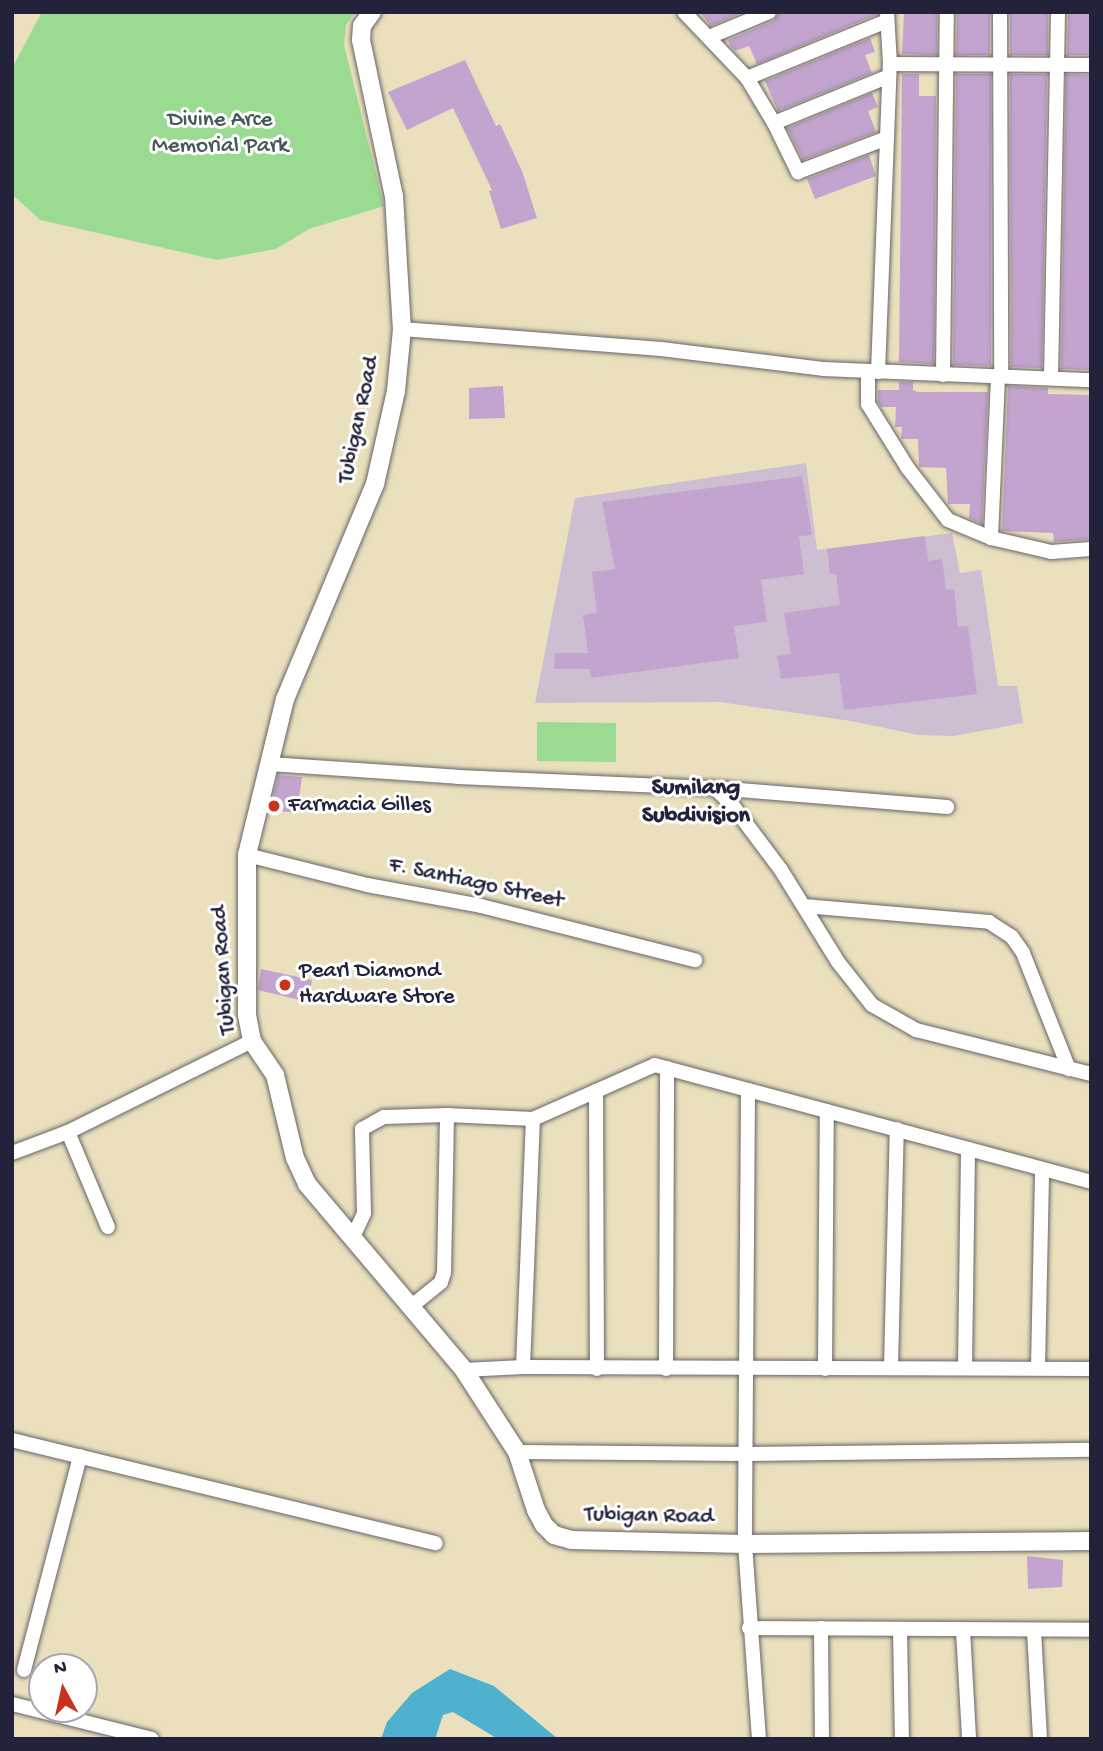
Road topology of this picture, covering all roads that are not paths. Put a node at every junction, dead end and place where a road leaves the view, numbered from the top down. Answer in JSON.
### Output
{"nodes":[{"id":1,"x":372,"y":12,"type":"edge"},
{"id":2,"x":684,"y":12,"type":"edge"},
{"id":3,"x":769,"y":12,"type":"edge"},
{"id":4,"x":947,"y":12,"type":"edge"},
{"id":5,"x":1000,"y":12,"type":"edge"},
{"id":6,"x":1058,"y":12,"type":"edge"},
{"id":7,"x":887,"y":17,"type":"edge"},
{"id":8,"x":709,"y":37,"type":"junction"},
{"id":9,"x":947,"y":64,"type":"junction"},
{"id":10,"x":1000,"y":64,"type":"junction"},
{"id":11,"x":1057,"y":65,"type":"junction"},
{"id":12,"x":1091,"y":65,"type":"edge"},
{"id":13,"x":889,"y":70,"type":"junction"},
{"id":14,"x":747,"y":78,"type":"junction"},
{"id":15,"x":774,"y":123,"type":"junction"},
{"id":16,"x":887,"y":138,"type":"junction"},
{"id":17,"x":402,"y":329,"type":"junction"},
{"id":18,"x":873,"y":372,"type":"junction"},
{"id":19,"x":943,"y":375,"type":"junction"},
{"id":20,"x":999,"y":377,"type":"junction"},
{"id":21,"x":1051,"y":379,"type":"junction"},
{"id":22,"x":1091,"y":380,"type":"edge"},
{"id":23,"x":991,"y":538,"type":"junction"},
{"id":24,"x":1091,"y":549,"type":"edge"},
{"id":25,"x":269,"y":764,"type":"junction"},
{"id":26,"x":715,"y":788,"type":"junction"},
{"id":27,"x":947,"y":807,"type":"dead end"},
{"id":28,"x":247,"y":855,"type":"junction"},
{"id":29,"x":804,"y":906,"type":"junction"},
{"id":30,"x":695,"y":960,"type":"dead end"},
{"id":31,"x":252,"y":1041,"type":"junction"},
{"id":32,"x":667,"y":1068,"type":"junction"},
{"id":33,"x":1069,"y":1069,"type":"junction"},
{"id":34,"x":1091,"y":1074,"type":"edge"},
{"id":35,"x":748,"y":1090,"type":"junction"},
{"id":36,"x":596,"y":1091,"type":"junction"},
{"id":37,"x":827,"y":1111,"type":"junction"},
{"id":38,"x":447,"y":1115,"type":"junction"},
{"id":39,"x":533,"y":1119,"type":"junction"},
{"id":40,"x":897,"y":1129,"type":"junction"},
{"id":41,"x":68,"y":1132,"type":"junction"},
{"id":42,"x":968,"y":1149,"type":"junction"},
{"id":43,"x":12,"y":1153,"type":"edge"},
{"id":44,"x":1042,"y":1169,"type":"junction"},
{"id":45,"x":1091,"y":1182,"type":"edge"},
{"id":46,"x":108,"y":1227,"type":"dead end"},
{"id":47,"x":353,"y":1237,"type":"junction"},
{"id":48,"x":413,"y":1305,"type":"junction"},
{"id":49,"x":523,"y":1367,"type":"junction"},
{"id":50,"x":891,"y":1367,"type":"junction"},
{"id":51,"x":965,"y":1367,"type":"junction"},
{"id":52,"x":1038,"y":1367,"type":"junction"},
{"id":53,"x":597,"y":1369,"type":"junction"},
{"id":54,"x":666,"y":1369,"type":"junction"},
{"id":55,"x":746,"y":1369,"type":"junction"},
{"id":56,"x":825,"y":1369,"type":"junction"},
{"id":57,"x":1091,"y":1369,"type":"edge"},
{"id":58,"x":464,"y":1370,"type":"junction"},
{"id":59,"x":13,"y":1442,"type":"edge"},
{"id":60,"x":1091,"y":1450,"type":"edge"},
{"id":61,"x":517,"y":1451,"type":"junction"},
{"id":62,"x":746,"y":1454,"type":"junction"},
{"id":63,"x":80,"y":1456,"type":"junction"},
{"id":64,"x":1091,"y":1541,"type":"edge"},
{"id":65,"x":436,"y":1543,"type":"dead end"},
{"id":66,"x":745,"y":1544,"type":"junction"},
{"id":67,"x":749,"y":1628,"type":"junction"},
{"id":68,"x":821,"y":1628,"type":"junction"},
{"id":69,"x":900,"y":1629,"type":"junction"},
{"id":70,"x":964,"y":1630,"type":"junction"},
{"id":71,"x":1091,"y":1630,"type":"edge"},
{"id":72,"x":1034,"y":1631,"type":"junction"},
{"id":73,"x":24,"y":1670,"type":"dead end"},
{"id":74,"x":12,"y":1704,"type":"edge"},
{"id":75,"x":152,"y":1739,"type":"edge"},
{"id":76,"x":759,"y":1739,"type":"edge"},
{"id":77,"x":822,"y":1739,"type":"edge"},
{"id":78,"x":902,"y":1739,"type":"edge"},
{"id":79,"x":969,"y":1739,"type":"edge"},
{"id":80,"x":1040,"y":1739,"type":"edge"}],
"edges":[{"from":1,"to":17,"type":"street","name":"Tubigan Road"},
{"from":2,"to":8,"type":"street"},
{"from":3,"to":8,"type":"street"},
{"from":4,"to":9,"type":"street"},
{"from":5,"to":10,"type":"street"},
{"from":6,"to":11,"type":"street"},
{"from":7,"to":13,"type":"street"},
{"from":7,"to":14,"type":"street"},
{"from":8,"to":14,"type":"street"},
{"from":9,"to":10,"type":"street"},
{"from":9,"to":13,"type":"street"},
{"from":9,"to":19,"type":"street"},
{"from":10,"to":11,"type":"street"},
{"from":10,"to":20,"type":"street"},
{"from":11,"to":12,"type":"street"},
{"from":11,"to":21,"type":"street"},
{"from":13,"to":15,"type":"street"},
{"from":13,"to":16,"type":"street"},
{"from":14,"to":15,"type":"street"},
{"from":15,"to":16,"type":"street"},
{"from":16,"to":18,"type":"street"},
{"from":17,"to":18,"type":"street"},
{"from":17,"to":25,"type":"street","name":"Tubigan Road"},
{"from":18,"to":19,"type":"street"},
{"from":18,"to":23,"type":"street"},
{"from":19,"to":20,"type":"street"},
{"from":20,"to":21,"type":"street"},
{"from":20,"to":23,"type":"street"},
{"from":21,"to":22,"type":"street"},
{"from":23,"to":24,"type":"street"},
{"from":25,"to":26,"type":"street"},
{"from":25,"to":28,"type":"street","name":"Tubigan Road"},
{"from":26,"to":27,"type":"street"},
{"from":26,"to":29,"type":"street"},
{"from":28,"to":30,"type":"street","name":"F. Santiago Street"},
{"from":28,"to":31,"type":"street","name":"Tubigan Road"},
{"from":29,"to":33,"type":"street"},
{"from":29,"to":33,"type":"street"},
{"from":31,"to":41,"type":"street"},
{"from":31,"to":47,"type":"street","name":"Tubigan Road"},
{"from":32,"to":35,"type":"street"},
{"from":32,"to":36,"type":"street"},
{"from":32,"to":54,"type":"street"},
{"from":33,"to":34,"type":"street"},
{"from":35,"to":37,"type":"street"},
{"from":35,"to":55,"type":"street"},
{"from":36,"to":39,"type":"street"},
{"from":36,"to":53,"type":"street"},
{"from":37,"to":40,"type":"street"},
{"from":37,"to":56,"type":"street"},
{"from":38,"to":39,"type":"street"},
{"from":38,"to":47,"type":"street"},
{"from":38,"to":48,"type":"street"},
{"from":39,"to":49,"type":"street"},
{"from":40,"to":42,"type":"street"},
{"from":40,"to":50,"type":"street"},
{"from":41,"to":43,"type":"street"},
{"from":41,"to":46,"type":"street"},
{"from":42,"to":44,"type":"street"},
{"from":42,"to":51,"type":"street"},
{"from":44,"to":45,"type":"street"},
{"from":44,"to":52,"type":"street"},
{"from":47,"to":48,"type":"street","name":"Tubigan Road"},
{"from":48,"to":58,"type":"street","name":"Tubigan Road"},
{"from":49,"to":53,"type":"street"},
{"from":49,"to":58,"type":"street"},
{"from":50,"to":51,"type":"street"},
{"from":50,"to":56,"type":"street"},
{"from":51,"to":52,"type":"street"},
{"from":52,"to":57,"type":"street"},
{"from":53,"to":54,"type":"street"},
{"from":54,"to":55,"type":"street"},
{"from":55,"to":56,"type":"street"},
{"from":55,"to":62,"type":"street"},
{"from":58,"to":61,"type":"street","name":"Tubigan Road"},
{"from":59,"to":63,"type":"street"},
{"from":60,"to":62,"type":"street"},
{"from":61,"to":62,"type":"street"},
{"from":61,"to":66,"type":"street","name":"Tubigan Road"},
{"from":62,"to":66,"type":"street"},
{"from":63,"to":65,"type":"street"},
{"from":63,"to":73,"type":"street"},
{"from":64,"to":66,"type":"street","name":"Tubigan Road"},
{"from":66,"to":67,"type":"street"},
{"from":67,"to":68,"type":"street"},
{"from":67,"to":76,"type":"street"},
{"from":68,"to":69,"type":"street"},
{"from":68,"to":77,"type":"street"},
{"from":69,"to":70,"type":"street"},
{"from":69,"to":78,"type":"street"},
{"from":70,"to":72,"type":"street"},
{"from":70,"to":79,"type":"street"},
{"from":71,"to":72,"type":"street"},
{"from":72,"to":80,"type":"street"},
{"from":74,"to":75,"type":"street"}]}
